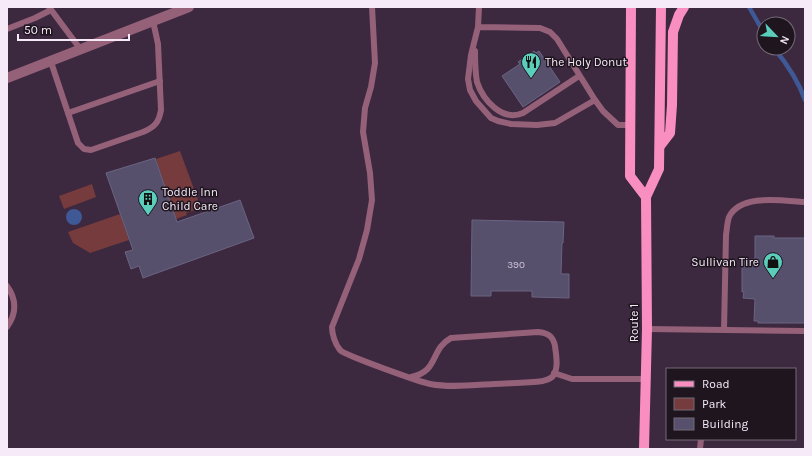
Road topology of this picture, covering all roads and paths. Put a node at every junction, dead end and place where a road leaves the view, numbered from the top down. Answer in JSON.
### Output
{"nodes":[{"id":1,"x":189,"y":7,"type":"edge"},
{"id":2,"x":372,"y":7,"type":"edge"},
{"id":3,"x":479,"y":7,"type":"edge"},
{"id":4,"x":631,"y":7,"type":"edge"},
{"id":5,"x":661,"y":7,"type":"edge"},
{"id":6,"x":684,"y":7,"type":"edge"},
{"id":7,"x":50,"y":8,"type":"edge"},
{"id":8,"x":153,"y":21,"type":"junction"},
{"id":9,"x":478,"y":27,"type":"junction"},
{"id":10,"x":7,"y":29,"type":"edge"},
{"id":11,"x":475,"y":43,"type":"junction"},
{"id":12,"x":81,"y":50,"type":"junction"},
{"id":13,"x":50,"y":62,"type":"junction"},
{"id":14,"x":579,"y":76,"type":"junction"},
{"id":15,"x":7,"y":78,"type":"edge"},
{"id":16,"x":160,"y":81,"type":"junction"},
{"id":17,"x":595,"y":100,"type":"junction"},
{"id":18,"x":68,"y":113,"type":"junction"},
{"id":19,"x":630,"y":125,"type":"junction"},
{"id":20,"x":660,"y":146,"type":"junction"},
{"id":21,"x":646,"y":197,"type":"junction"},
{"id":22,"x":805,"y":202,"type":"edge"},
{"id":23,"x":7,"y":286,"type":"edge"},
{"id":24,"x":7,"y":327,"type":"edge"},
{"id":25,"x":647,"y":329,"type":"junction"},
{"id":26,"x":724,"y":330,"type":"junction"},
{"id":27,"x":805,"y":331,"type":"edge"},
{"id":28,"x":554,"y":373,"type":"junction"},
{"id":29,"x":411,"y":377,"type":"junction"},
{"id":30,"x":646,"y":379,"type":"junction"},
{"id":31,"x":644,"y":449,"type":"edge"}],
"edges":[{"from":1,"to":8,"type":"street"},
{"from":2,"to":29,"type":"lane"},
{"from":3,"to":9,"type":"lane"},
{"from":4,"to":19,"type":"main road"},
{"from":5,"to":20,"type":"main road","name":"Route 1"},
{"from":6,"to":20,"type":"main road"},
{"from":7,"to":10,"type":"lane"},
{"from":7,"to":12,"type":"lane"},
{"from":8,"to":12,"type":"street"},
{"from":8,"to":16,"type":"lane"},
{"from":9,"to":11,"type":"lane"},
{"from":9,"to":14,"type":"lane"},
{"from":11,"to":14,"type":"lane"},
{"from":11,"to":17,"type":"lane"},
{"from":12,"to":13,"type":"street"},
{"from":13,"to":15,"type":"street"},
{"from":13,"to":18,"type":"lane"},
{"from":14,"to":17,"type":"lane"},
{"from":16,"to":18,"type":"lane"},
{"from":16,"to":18,"type":"lane"},
{"from":17,"to":19,"type":"lane"},
{"from":19,"to":21,"type":"main road"},
{"from":20,"to":21,"type":"main road","name":"Route 1"},
{"from":21,"to":25,"type":"main road","name":"Route 1"},
{"from":22,"to":26,"type":"lane"},
{"from":23,"to":24,"type":"lane"},
{"from":25,"to":26,"type":"lane"},
{"from":25,"to":30,"type":"main road","name":"Route 1"},
{"from":26,"to":27,"type":"lane"},
{"from":28,"to":29,"type":"lane"},
{"from":28,"to":29,"type":"lane"},
{"from":28,"to":30,"type":"lane"},
{"from":30,"to":31,"type":"main road","name":"Route 1"}]}
